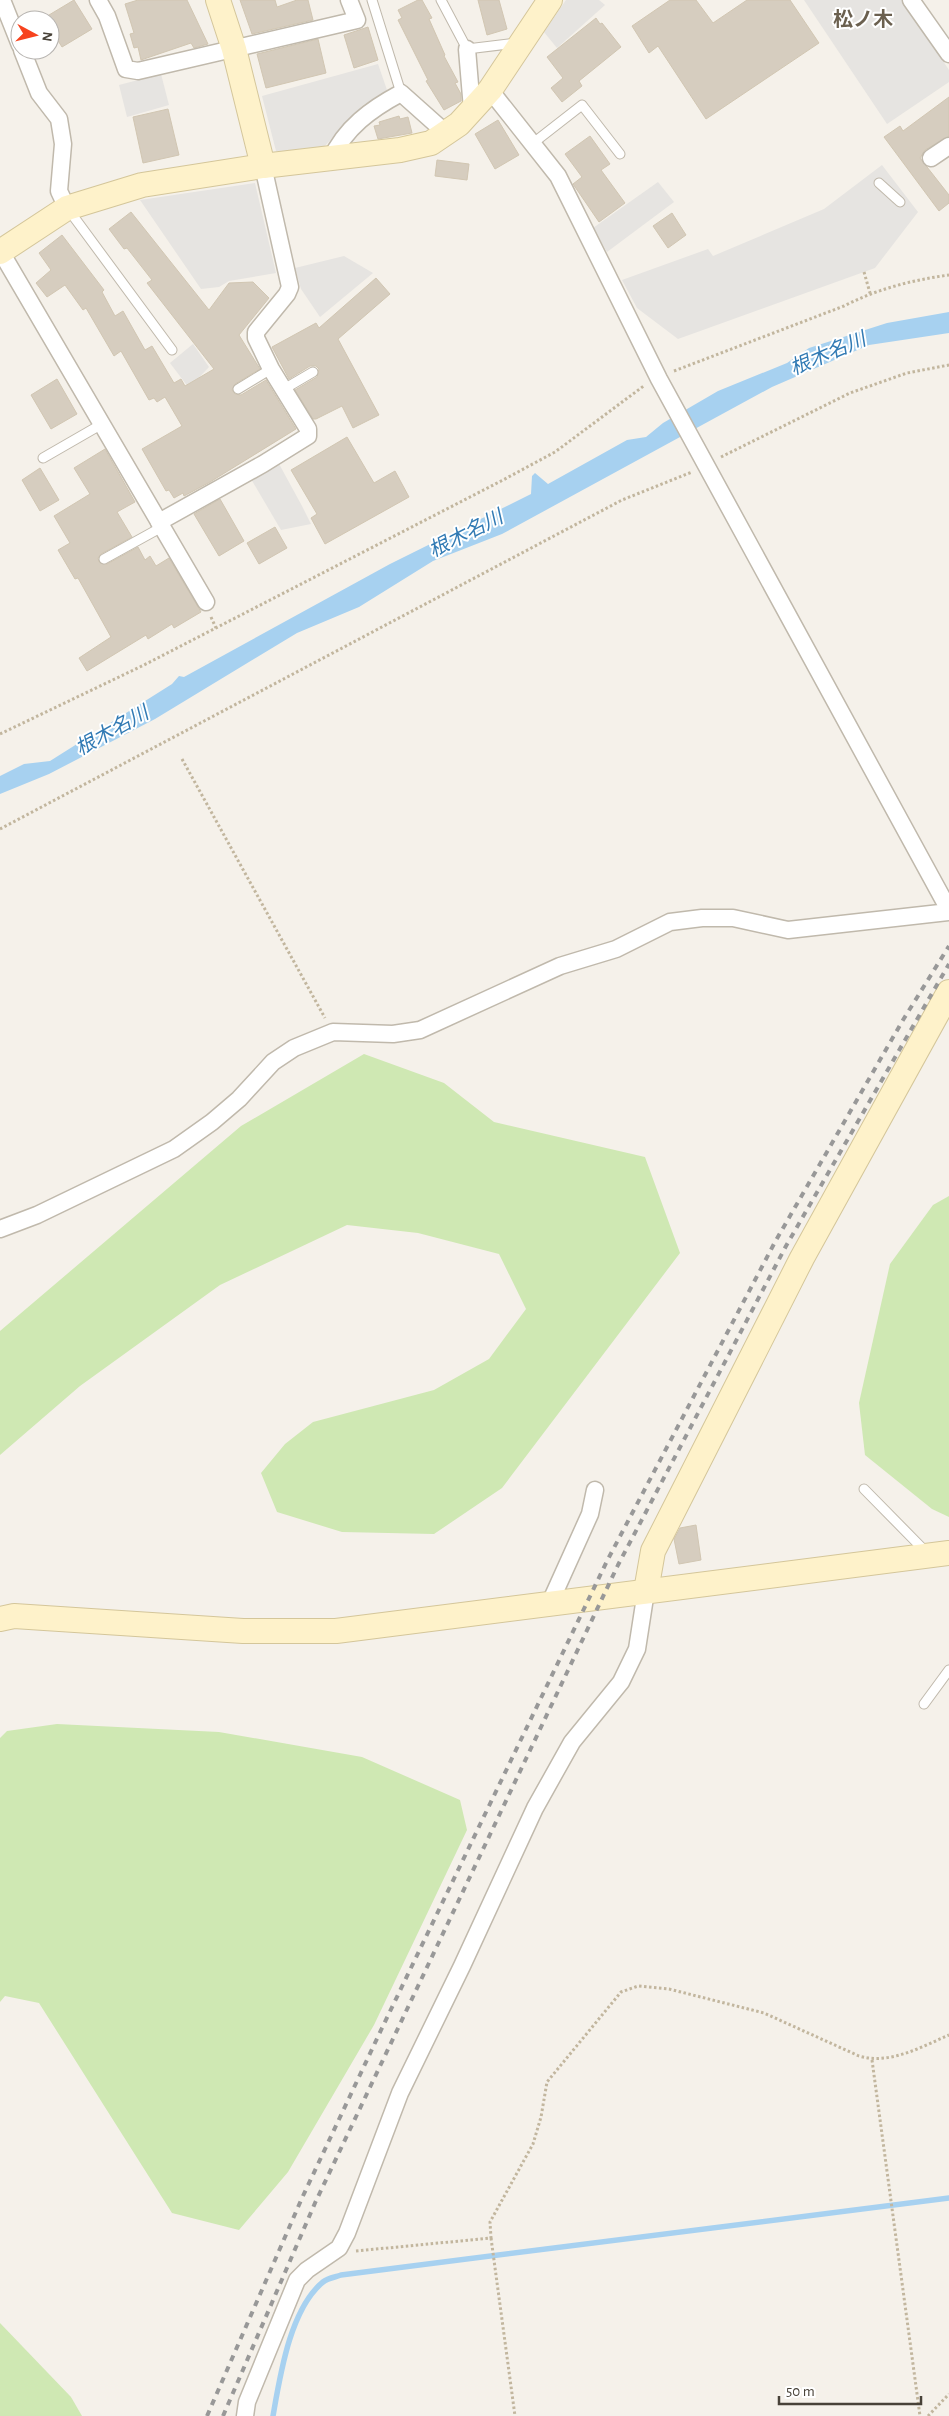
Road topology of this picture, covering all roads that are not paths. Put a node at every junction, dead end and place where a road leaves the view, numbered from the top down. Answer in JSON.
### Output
{"nodes":[{"id":1,"x":2,"y":0,"type":"edge"},
{"id":2,"x":98,"y":0,"type":"edge"},
{"id":3,"x":218,"y":0,"type":"edge"},
{"id":4,"x":349,"y":0,"type":"edge"},
{"id":5,"x":372,"y":0,"type":"edge"},
{"id":6,"x":441,"y":0,"type":"edge"},
{"id":7,"x":550,"y":0,"type":"edge"},
{"id":8,"x":910,"y":0,"type":"edge"},
{"id":9,"x":10,"y":20,"type":"edge"},
{"id":10,"x":523,"y":42,"type":"junction"},
{"id":11,"x":468,"y":48,"type":"junction"},
{"id":12,"x":234,"y":49,"type":"junction"},
{"id":13,"x":949,"y":54,"type":"edge"},
{"id":14,"x":26,"y":60,"type":"edge"},
{"id":15,"x":490,"y":90,"type":"junction"},
{"id":16,"x":401,"y":93,"type":"junction"},
{"id":17,"x":472,"y":109,"type":"junction"},
{"id":18,"x":447,"y":134,"type":"junction"},
{"id":19,"x":532,"y":144,"type":"junction"},
{"id":20,"x":949,"y":146,"type":"edge"},
{"id":21,"x":620,"y":154,"type":"dead end"},
{"id":22,"x":931,"y":158,"type":"dead end"},
{"id":23,"x":331,"y":159,"type":"junction"},
{"id":24,"x":263,"y":166,"type":"junction"},
{"id":25,"x":879,"y":183,"type":"dead end"},
{"id":26,"x":900,"y":202,"type":"dead end"},
{"id":27,"x":67,"y":208,"type":"junction"},
{"id":28,"x":1,"y":252,"type":"edge"},
{"id":29,"x":172,"y":350,"type":"dead end"},
{"id":30,"x":271,"y":369,"type":"junction"},
{"id":31,"x":313,"y":372,"type":"dead end"},
{"id":32,"x":238,"y":389,"type":"dead end"},
{"id":33,"x":284,"y":389,"type":"junction"},
{"id":34,"x":102,"y":424,"type":"junction"},
{"id":35,"x":43,"y":458,"type":"dead end"},
{"id":36,"x":161,"y":525,"type":"junction"},
{"id":37,"x":104,"y":559,"type":"dead end"},
{"id":38,"x":206,"y":602,"type":"dead end"},
{"id":39,"x":949,"y":911,"type":"edge"},
{"id":40,"x":949,"y":992,"type":"edge"},
{"id":41,"x":0,"y":1229,"type":"edge"},
{"id":42,"x":864,"y":1489,"type":"dead end"},
{"id":43,"x":595,"y":1490,"type":"dead end"},
{"id":44,"x":942,"y":1556,"type":"edge"},
{"id":45,"x":646,"y":1591,"type":"junction"},
{"id":46,"x":549,"y":1605,"type":"junction"},
{"id":47,"x":0,"y":1619,"type":"edge"},
{"id":48,"x":949,"y":1670,"type":"edge"},
{"id":49,"x":924,"y":1704,"type":"dead end"},
{"id":50,"x":245,"y":2416,"type":"edge"}],
"edges":[{"from":1,"to":9,"type":"street"},
{"from":2,"to":12,"type":"street"},
{"from":3,"to":12,"type":"street"},
{"from":4,"to":12,"type":"street"},
{"from":5,"to":16,"type":"lane"},
{"from":6,"to":11,"type":"lane"},
{"from":7,"to":10,"type":"street"},
{"from":8,"to":13,"type":"street"},
{"from":10,"to":11,"type":"lane"},
{"from":10,"to":15,"type":"street"},
{"from":11,"to":17,"type":"street"},
{"from":12,"to":24,"type":"street"},
{"from":14,"to":27,"type":"street"},
{"from":15,"to":17,"type":"street"},
{"from":15,"to":19,"type":"street"},
{"from":16,"to":18,"type":"street"},
{"from":16,"to":23,"type":"street"},
{"from":17,"to":18,"type":"street"},
{"from":18,"to":23,"type":"street"},
{"from":19,"to":21,"type":"lane"},
{"from":19,"to":39,"type":"street"},
{"from":20,"to":22,"type":"street"},
{"from":23,"to":24,"type":"street"},
{"from":24,"to":27,"type":"street"},
{"from":24,"to":30,"type":"street"},
{"from":25,"to":26,"type":"lane"},
{"from":27,"to":28,"type":"street"},
{"from":27,"to":29,"type":"lane"},
{"from":28,"to":34,"type":"street"},
{"from":30,"to":32,"type":"lane"},
{"from":30,"to":33,"type":"street"},
{"from":31,"to":33,"type":"lane"},
{"from":33,"to":36,"type":"street"},
{"from":34,"to":35,"type":"lane"},
{"from":34,"to":36,"type":"street"},
{"from":36,"to":37,"type":"lane"},
{"from":36,"to":38,"type":"street"},
{"from":39,"to":41,"type":"street"},
{"from":40,"to":45,"type":"street"},
{"from":42,"to":44,"type":"lane"},
{"from":43,"to":46,"type":"street"},
{"from":44,"to":45,"type":"street"},
{"from":45,"to":46,"type":"street"},
{"from":45,"to":50,"type":"street"},
{"from":46,"to":47,"type":"street"},
{"from":48,"to":49,"type":"lane"}]}
